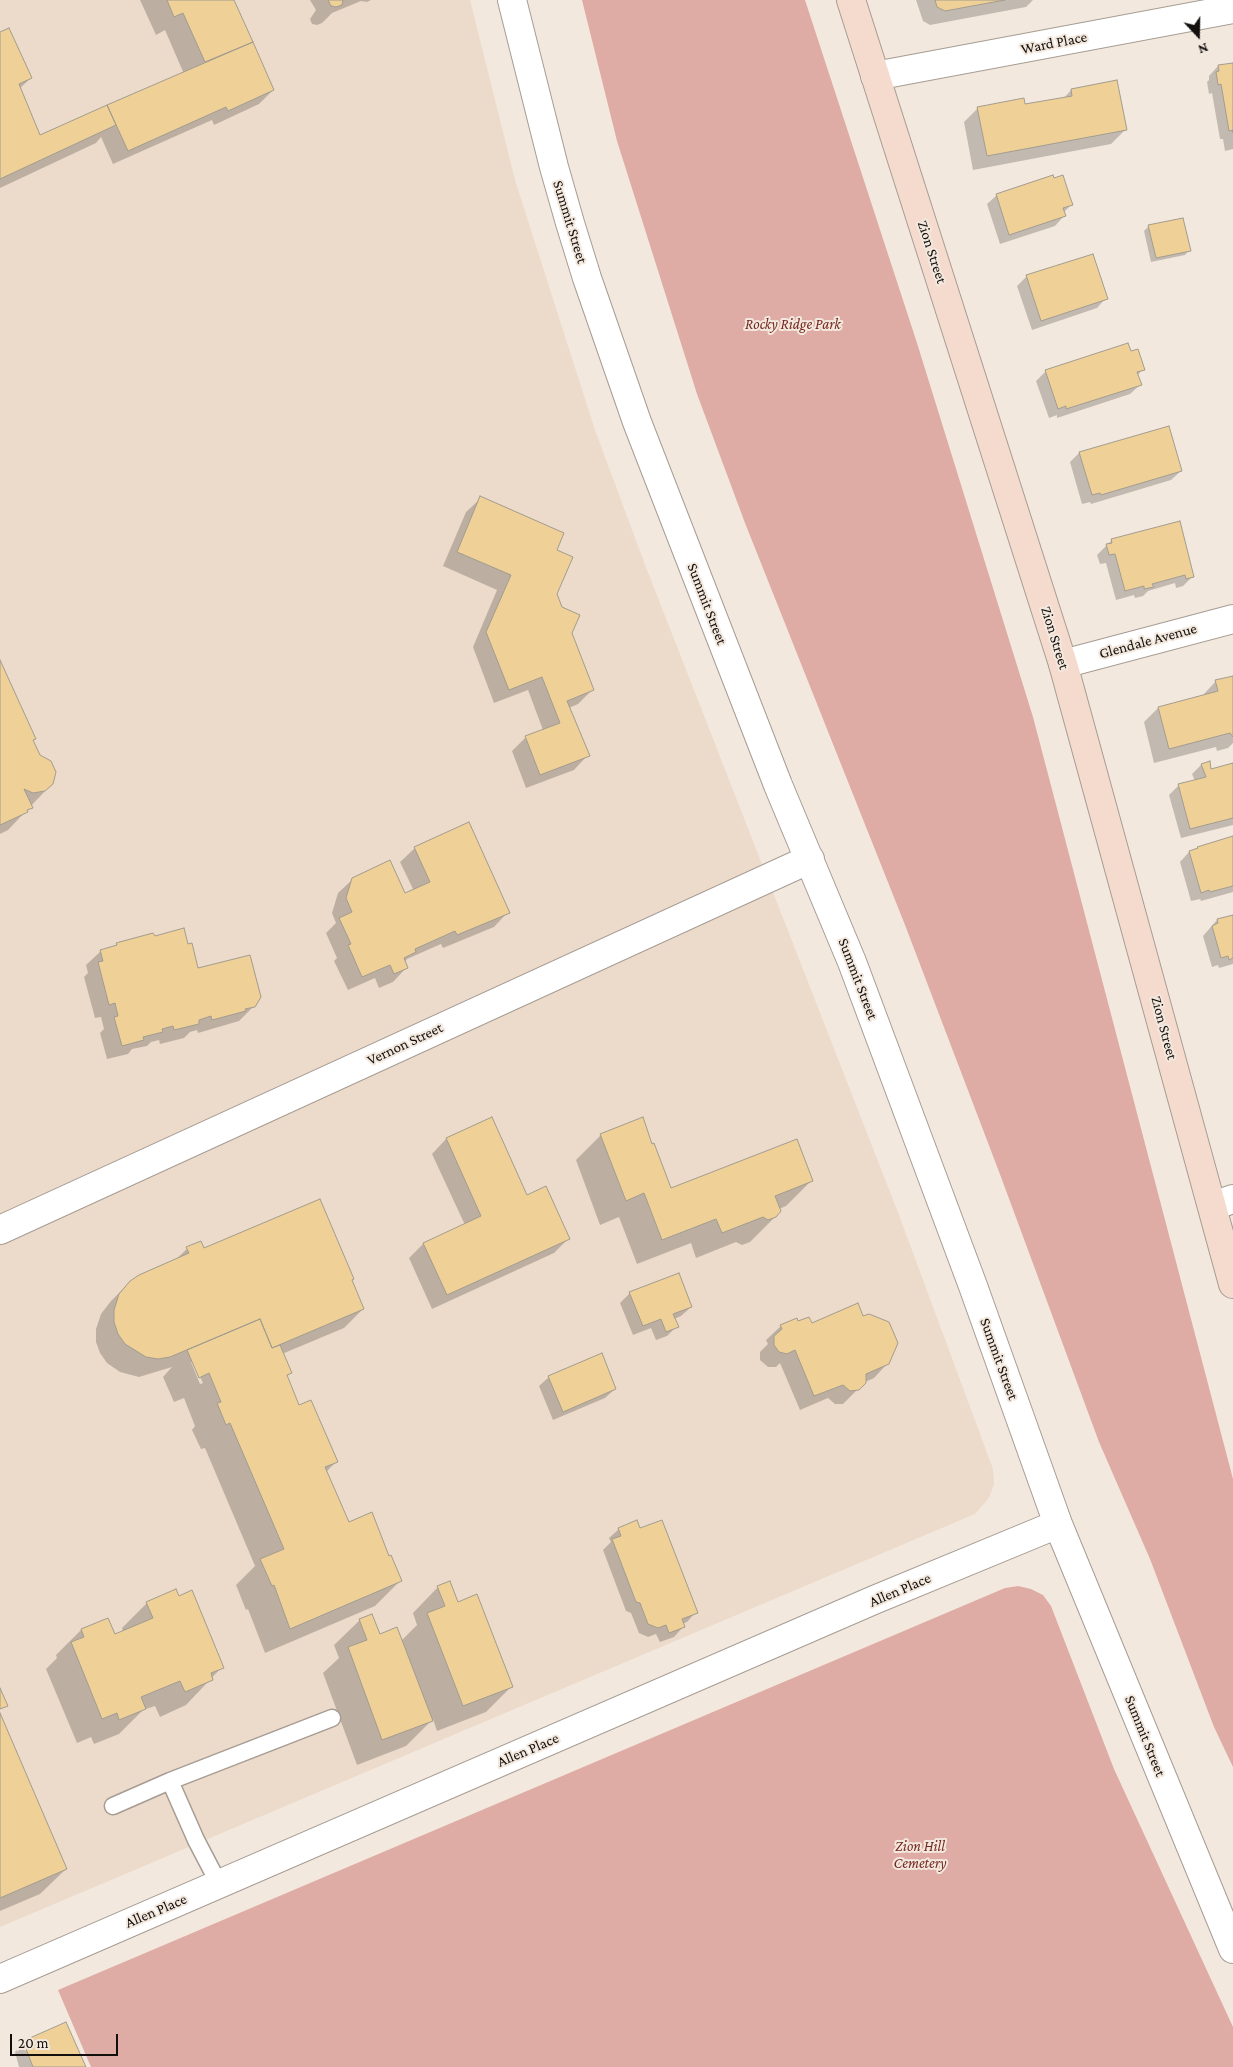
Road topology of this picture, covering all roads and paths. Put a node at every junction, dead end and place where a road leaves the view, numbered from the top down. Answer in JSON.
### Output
{"nodes":[{"id":1,"x":512,"y":0,"type":"edge"},
{"id":2,"x":851,"y":0,"type":"edge"},
{"id":3,"x":1233,"y":9,"type":"edge"},
{"id":4,"x":875,"y":76,"type":"junction"},
{"id":5,"x":1233,"y":619,"type":"edge"},
{"id":6,"x":1063,"y":664,"type":"junction"},
{"id":7,"x":810,"y":859,"type":"junction"},
{"id":8,"x":1223,"y":1203,"type":"edge"},
{"id":9,"x":0,"y":1230,"type":"edge"},
{"id":10,"x":1233,"y":1284,"type":"edge"},
{"id":11,"x":1058,"y":1524,"type":"junction"},
{"id":12,"x":332,"y":1718,"type":"dead end"},
{"id":13,"x":170,"y":1781,"type":"junction"},
{"id":14,"x":113,"y":1806,"type":"dead end"},
{"id":15,"x":219,"y":1884,"type":"junction"},
{"id":16,"x":1233,"y":1949,"type":"edge"},
{"id":17,"x":0,"y":1979,"type":"edge"}],
"edges":[{"from":1,"to":7,"type":"street","name":"Summit Street"},
{"from":2,"to":4,"type":"main road","name":"Zion Street"},
{"from":3,"to":4,"type":"street","name":"Ward Place"},
{"from":4,"to":6,"type":"main road","name":"Zion Street"},
{"from":5,"to":6,"type":"street","name":"Glendale Avenue"},
{"from":6,"to":8,"type":"main road","name":"Zion Street"},
{"from":7,"to":9,"type":"street","name":"Vernon Street"},
{"from":7,"to":11,"type":"street","name":"Summit Street"},
{"from":8,"to":10,"type":"main road","name":"Zion Street"},
{"from":11,"to":15,"type":"street","name":"Allen Place"},
{"from":11,"to":16,"type":"street","name":"Summit Street"},
{"from":12,"to":13,"type":"lane"},
{"from":13,"to":14,"type":"lane"},
{"from":13,"to":15,"type":"lane"},
{"from":15,"to":17,"type":"street","name":"Allen Place"}]}
